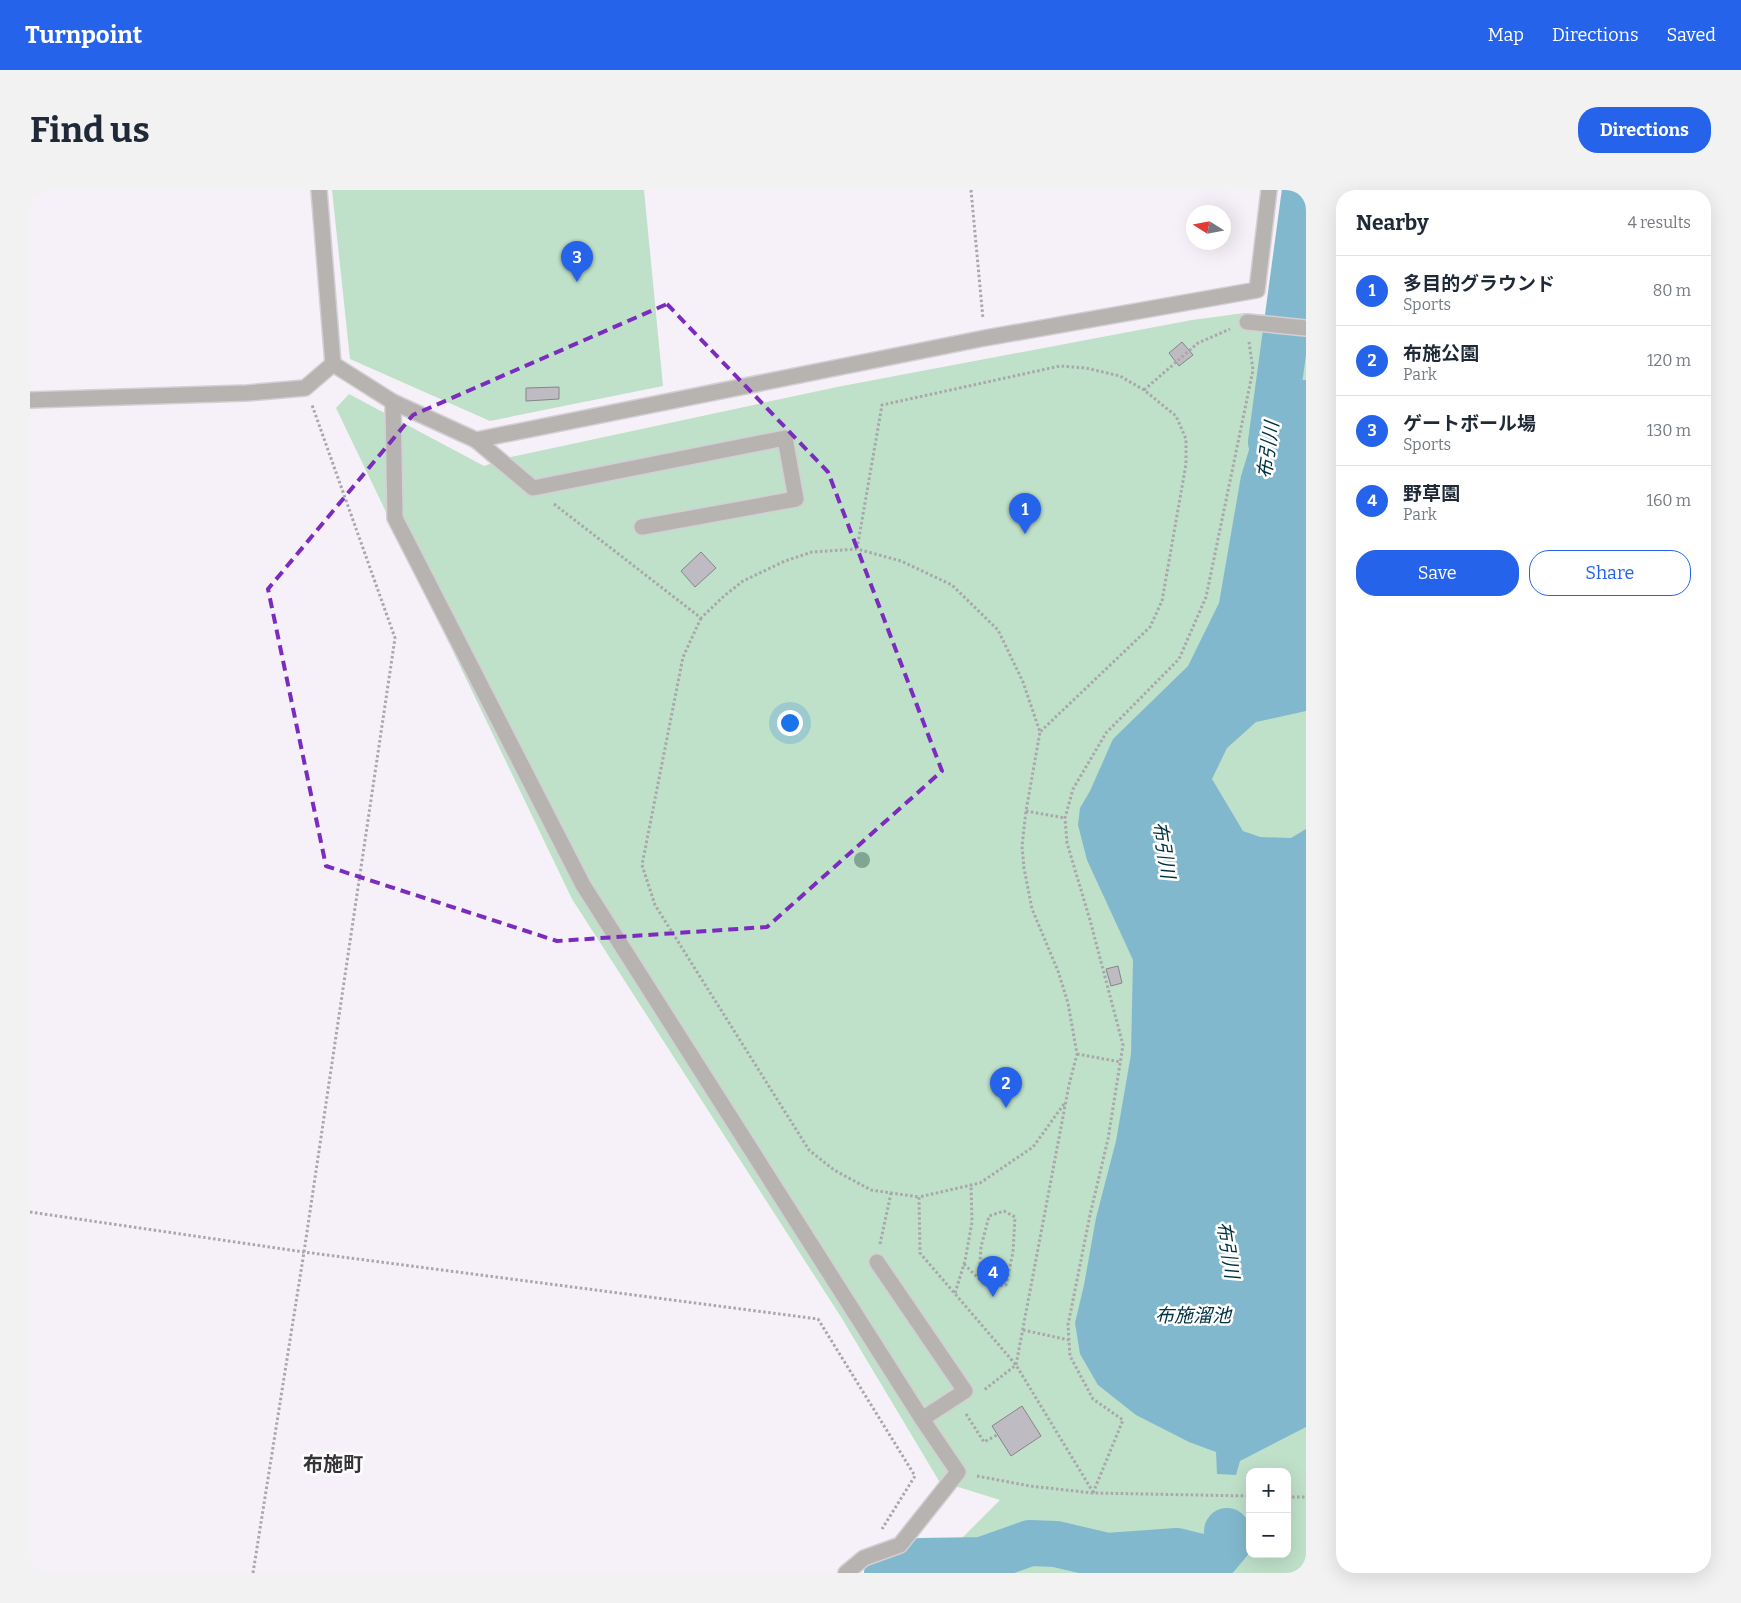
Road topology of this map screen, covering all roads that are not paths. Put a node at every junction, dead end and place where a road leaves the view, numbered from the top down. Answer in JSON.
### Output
{"nodes":[{"id":1,"x":319,"y":190,"type":"edge"},
{"id":2,"x":1269,"y":190,"type":"edge"},
{"id":3,"x":1247,"y":322,"type":"road end"},
{"id":4,"x":1306,"y":328,"type":"edge"},
{"id":5,"x":333,"y":364,"type":"junction"},
{"id":6,"x":30,"y":400,"type":"edge"},
{"id":7,"x":393,"y":402,"type":"junction"},
{"id":8,"x":476,"y":440,"type":"junction"},
{"id":9,"x":642,"y":527,"type":"dead end"},
{"id":10,"x":876,"y":1262,"type":"road end"},
{"id":11,"x":922,"y":1419,"type":"junction"},
{"id":12,"x":846,"y":1573,"type":"edge"}],
"edges":[{"from":1,"to":5,"type":"street"},
{"from":2,"to":8,"type":"street"},
{"from":3,"to":4,"type":"street"},
{"from":5,"to":6,"type":"street"},
{"from":5,"to":7,"type":"street"},
{"from":7,"to":8,"type":"street"},
{"from":7,"to":11,"type":"street"},
{"from":8,"to":9,"type":"street"},
{"from":10,"to":11,"type":"street"},
{"from":11,"to":12,"type":"street"}]}
